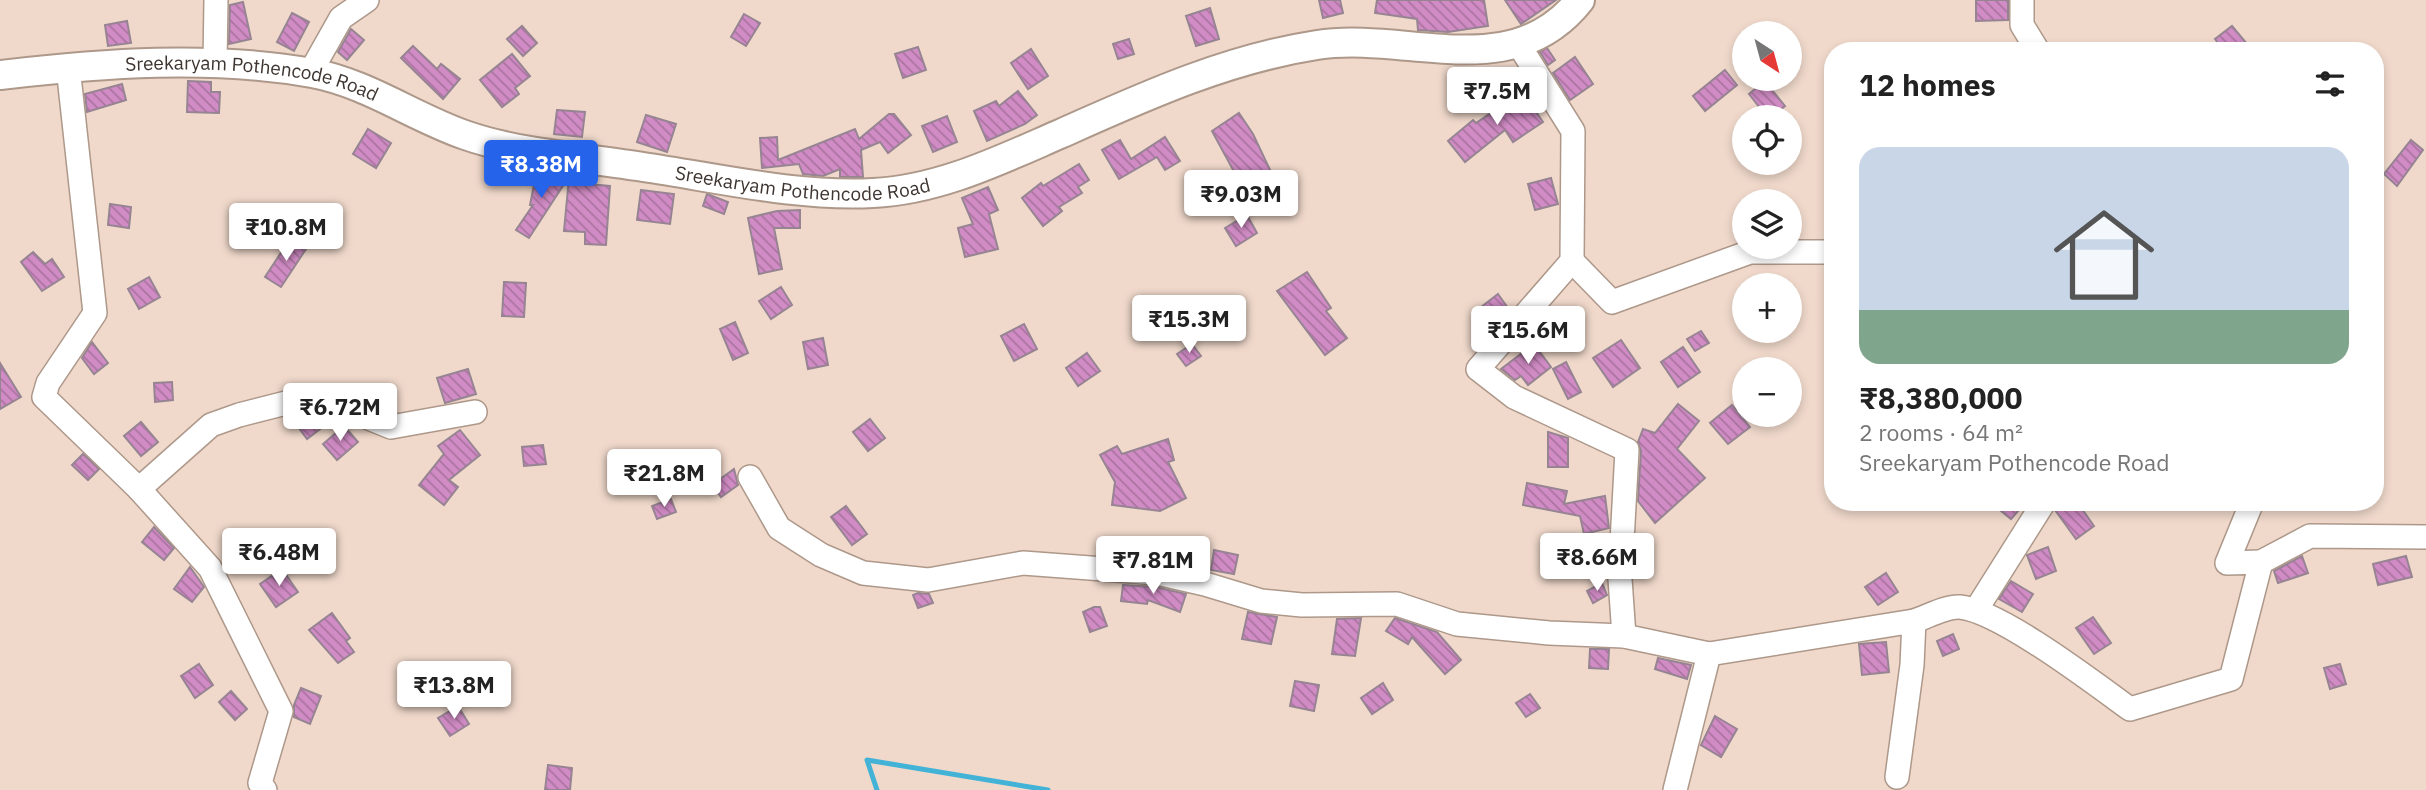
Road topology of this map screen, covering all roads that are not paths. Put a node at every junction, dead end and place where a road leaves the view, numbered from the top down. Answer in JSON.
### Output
{"nodes":[{"id":1,"x":216,"y":0,"type":"edge"},
{"id":2,"x":367,"y":0,"type":"edge"},
{"id":3,"x":1580,"y":0,"type":"edge"},
{"id":4,"x":2022,"y":0,"type":"edge"},
{"id":5,"x":2032,"y":42,"type":"edge"},
{"id":6,"x":1518,"y":45,"type":"junction"},
{"id":7,"x":215,"y":63,"type":"junction"},
{"id":8,"x":68,"y":67,"type":"junction"},
{"id":9,"x":310,"y":73,"type":"junction"},
{"id":10,"x":0,"y":75,"type":"edge"},
{"id":11,"x":1824,"y":252,"type":"edge"},
{"id":12,"x":1572,"y":261,"type":"junction"},
{"id":13,"x":475,"y":412,"type":"dead end"},
{"id":14,"x":750,"y":477,"type":"dead end"},
{"id":15,"x":139,"y":489,"type":"junction"},
{"id":16,"x":2037,"y":511,"type":"edge"},
{"id":17,"x":2248,"y":511,"type":"edge"},
{"id":18,"x":2426,"y":537,"type":"edge"},
{"id":19,"x":2261,"y":562,"type":"junction"},
{"id":20,"x":1976,"y":610,"type":"junction"},
{"id":21,"x":1914,"y":621,"type":"junction"},
{"id":22,"x":1624,"y":636,"type":"junction"},
{"id":23,"x":1709,"y":654,"type":"junction"},
{"id":24,"x":1897,"y":777,"type":"dead end"},
{"id":25,"x":265,"y":790,"type":"edge"},
{"id":26,"x":1675,"y":790,"type":"edge"}],
"edges":[{"from":1,"to":7,"type":"street"},
{"from":2,"to":9,"type":"street"},
{"from":3,"to":6,"type":"main road","name":"Sreekaryam Pothencode Road"},
{"from":4,"to":5,"type":"street"},
{"from":6,"to":9,"type":"main road","name":"Sreekaryam Pothencode Road"},
{"from":6,"to":12,"type":"street"},
{"from":7,"to":8,"type":"main road","name":"Sreekaryam Pothencode Road"},
{"from":7,"to":9,"type":"main road","name":"Sreekaryam Pothencode Road"},
{"from":8,"to":10,"type":"main road","name":"Sreekaryam Pothencode Road"},
{"from":8,"to":15,"type":"street"},
{"from":11,"to":12,"type":"street"},
{"from":12,"to":22,"type":"street"},
{"from":13,"to":15,"type":"street"},
{"from":14,"to":22,"type":"street"},
{"from":15,"to":25,"type":"street"},
{"from":16,"to":20,"type":"street"},
{"from":17,"to":19,"type":"street"},
{"from":18,"to":19,"type":"street"},
{"from":19,"to":20,"type":"street"},
{"from":20,"to":21,"type":"street"},
{"from":21,"to":23,"type":"street"},
{"from":21,"to":24,"type":"street"},
{"from":22,"to":23,"type":"street"},
{"from":23,"to":26,"type":"street"}]}
